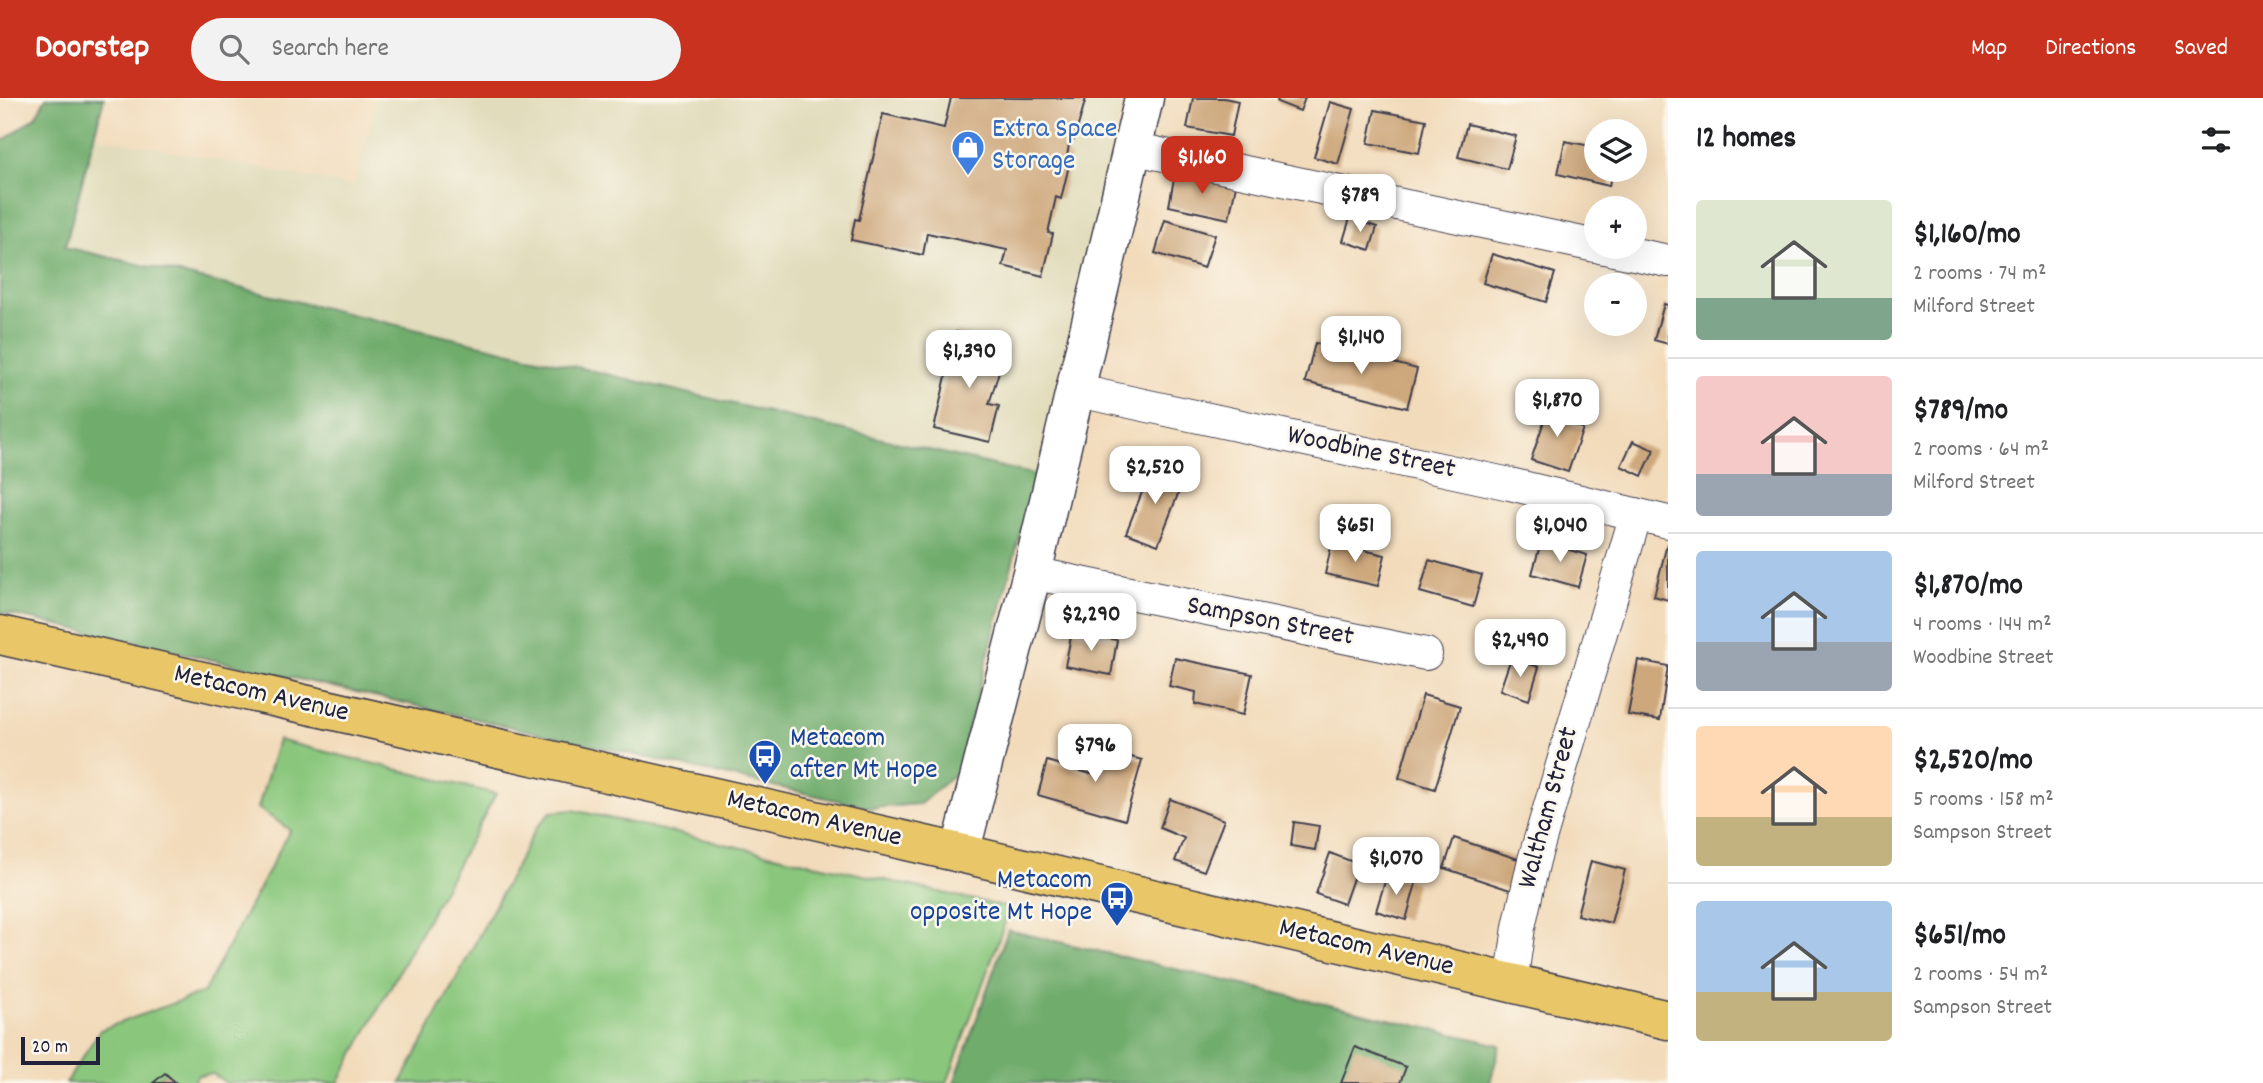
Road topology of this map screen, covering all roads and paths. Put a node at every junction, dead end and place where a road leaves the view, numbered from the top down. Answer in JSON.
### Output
{"nodes":[{"id":1,"x":1144,"y":98,"type":"edge"},
{"id":2,"x":1131,"y":148,"type":"junction"},
{"id":3,"x":1584,"y":243,"type":"edge"},
{"id":4,"x":1647,"y":256,"type":"edge"},
{"id":5,"x":1668,"y":261,"type":"edge"},
{"id":6,"x":1074,"y":390,"type":"junction"},
{"id":7,"x":1636,"y":514,"type":"junction"},
{"id":8,"x":1668,"y":522,"type":"edge"},
{"id":9,"x":1031,"y":573,"type":"junction"},
{"id":10,"x":0,"y":635,"type":"edge"},
{"id":11,"x":1426,"y":653,"type":"dead end"},
{"id":12,"x":960,"y":853,"type":"junction"},
{"id":13,"x":1511,"y":984,"type":"junction"},
{"id":14,"x":1668,"y":1020,"type":"edge"}],
"edges":[{"from":1,"to":2,"type":"street"},
{"from":2,"to":3,"type":"street"},
{"from":2,"to":6,"type":"street"},
{"from":4,"to":5,"type":"street"},
{"from":6,"to":7,"type":"street","name":"Woodbine Street"},
{"from":6,"to":9,"type":"street"},
{"from":7,"to":8,"type":"street","name":"Woodbine Street"},
{"from":7,"to":13,"type":"street","name":"Waltham Street"},
{"from":9,"to":11,"type":"street","name":"Sampson Street"},
{"from":9,"to":12,"type":"street"},
{"from":10,"to":12,"type":"main road","name":"Metacom Avenue"},
{"from":12,"to":13,"type":"main road","name":"Metacom Avenue"},
{"from":13,"to":14,"type":"main road","name":"Metacom Avenue"}]}
